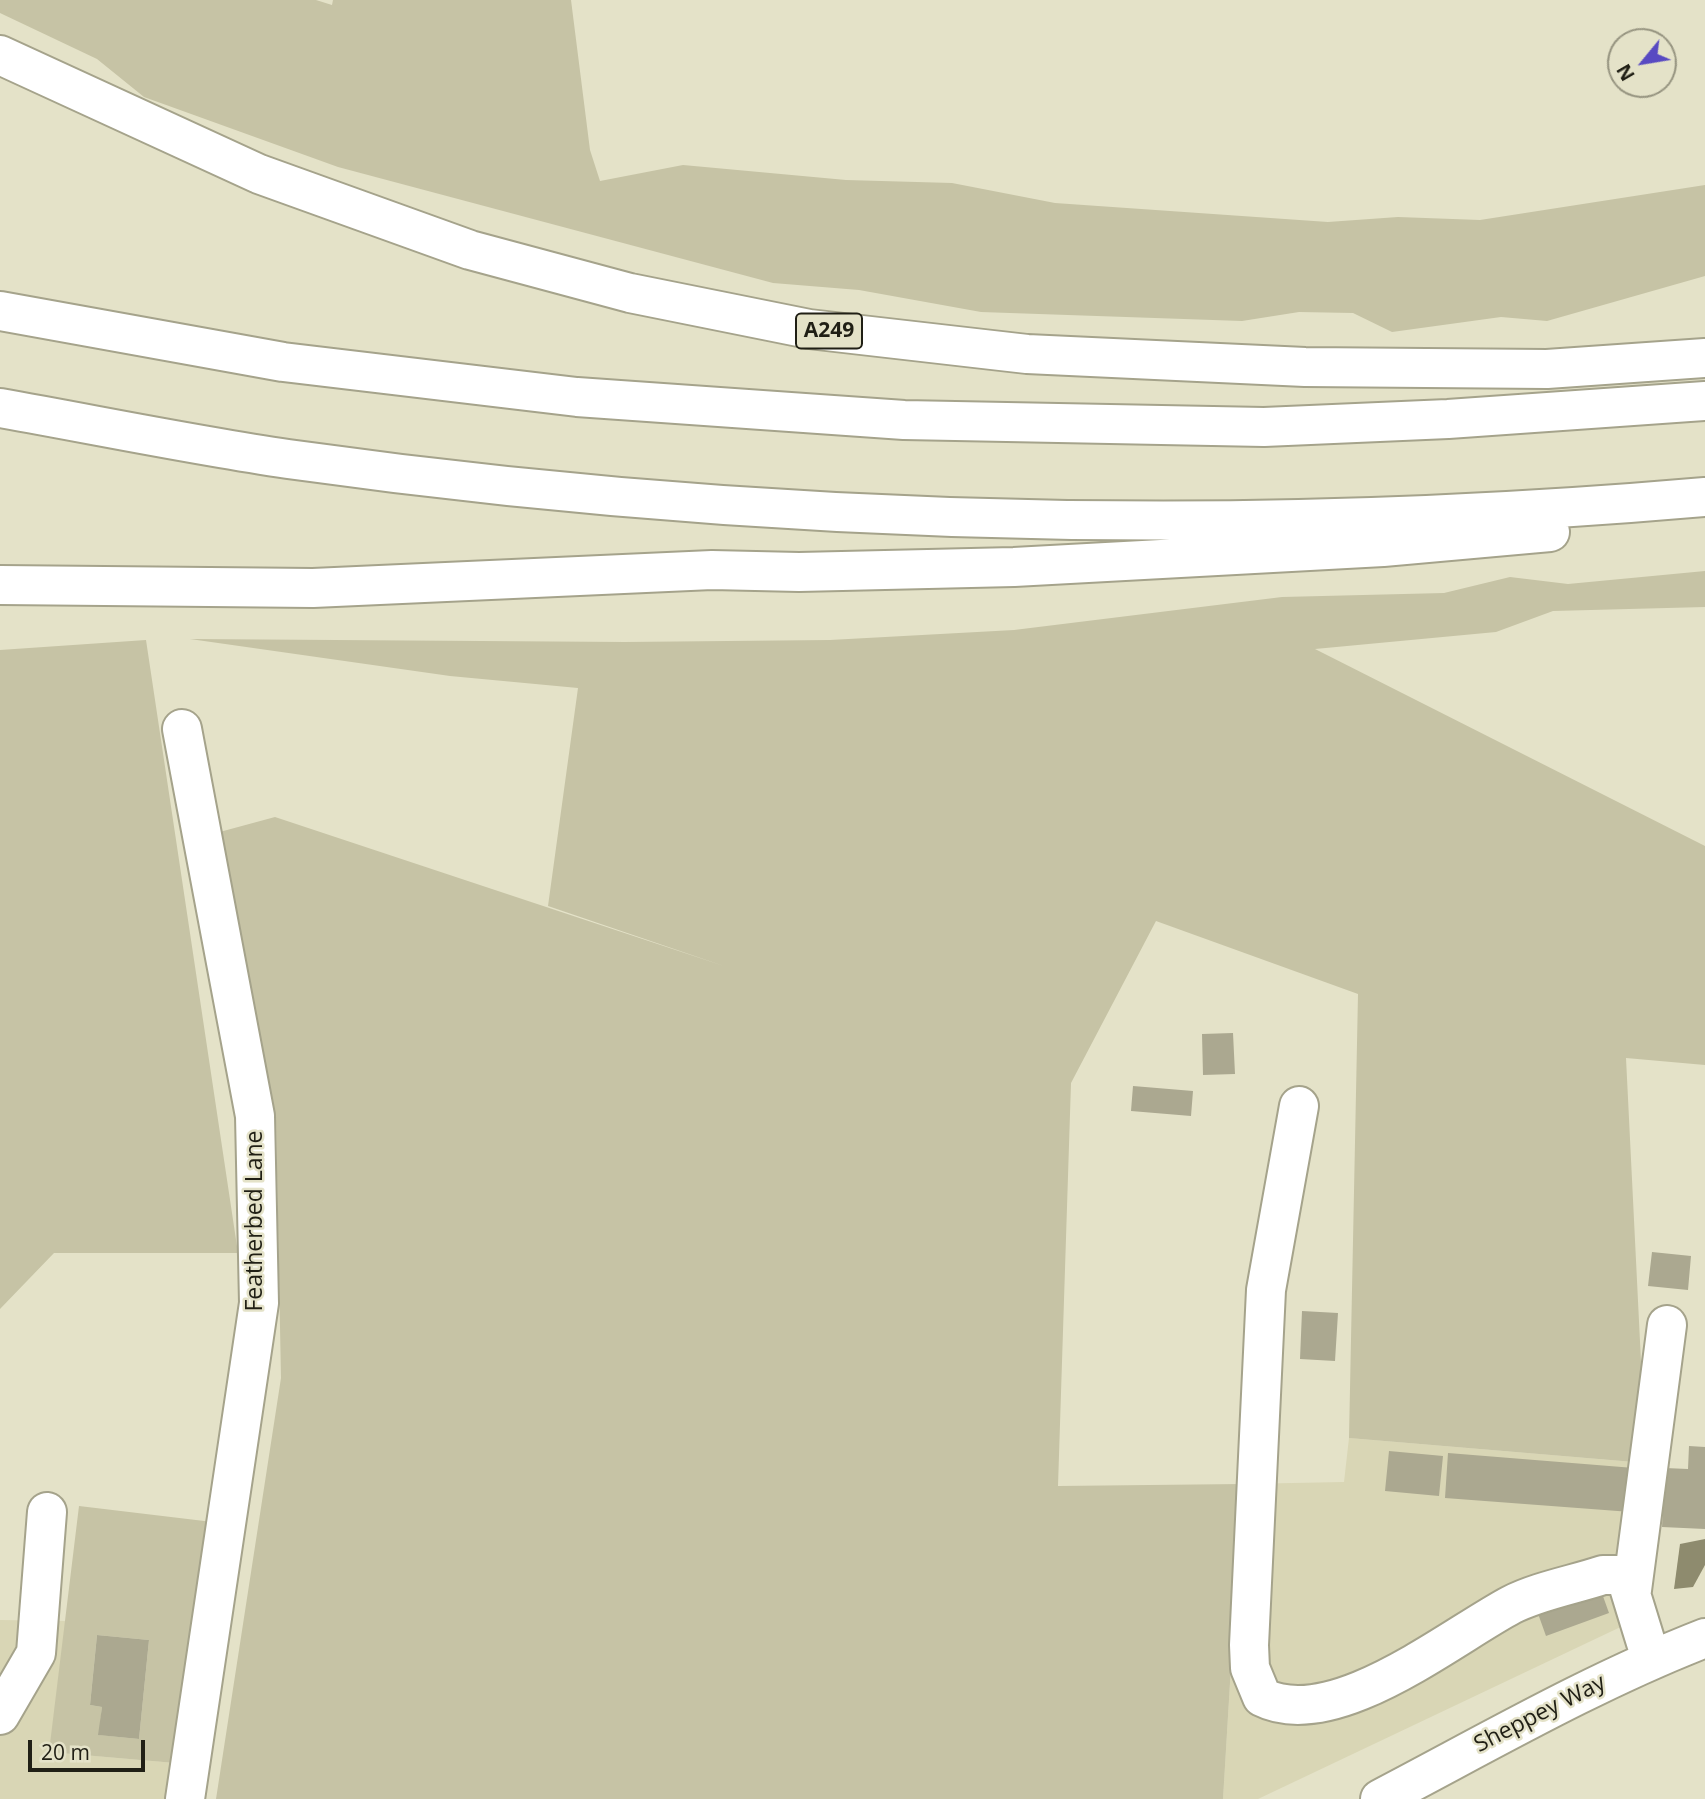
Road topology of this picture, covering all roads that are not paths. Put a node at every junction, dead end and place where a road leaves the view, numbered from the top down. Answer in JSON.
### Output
{"nodes":[{"id":1,"x":0,"y":55,"type":"edge"},
{"id":2,"x":0,"y":312,"type":"edge"},
{"id":3,"x":1705,"y":358,"type":"edge"},
{"id":4,"x":1705,"y":401,"type":"edge"},
{"id":5,"x":0,"y":408,"type":"edge"},
{"id":6,"x":1705,"y":497,"type":"edge"},
{"id":7,"x":1705,"y":512,"type":"edge"},
{"id":8,"x":0,"y":585,"type":"edge"},
{"id":9,"x":182,"y":729,"type":"dead end"},
{"id":10,"x":1299,"y":1106,"type":"dead end"},
{"id":11,"x":1667,"y":1325,"type":"dead end"},
{"id":12,"x":47,"y":1512,"type":"dead end"},
{"id":13,"x":1632,"y":1590,"type":"junction"},
{"id":14,"x":1705,"y":1638,"type":"edge"},
{"id":15,"x":1651,"y":1659,"type":"junction"},
{"id":16,"x":0,"y":1715,"type":"edge"},
{"id":17,"x":185,"y":1799,"type":"edge"},
{"id":18,"x":1380,"y":1799,"type":"edge"}],
"edges":[{"from":1,"to":3,"type":"main road","number":"A249"},
{"from":2,"to":4,"type":"main road"},
{"from":5,"to":6,"type":"main road"},
{"from":7,"to":8,"type":"main road"},
{"from":9,"to":17,"type":"main road","name":"Featherbed Lane"},
{"from":10,"to":13,"type":"main road"},
{"from":11,"to":13,"type":"main road"},
{"from":12,"to":16,"type":"main road"},
{"from":13,"to":15,"type":"main road"},
{"from":14,"to":15,"type":"main road","name":"Sheppey Way"},
{"from":15,"to":18,"type":"main road","name":"Sheppey Way"}]}
